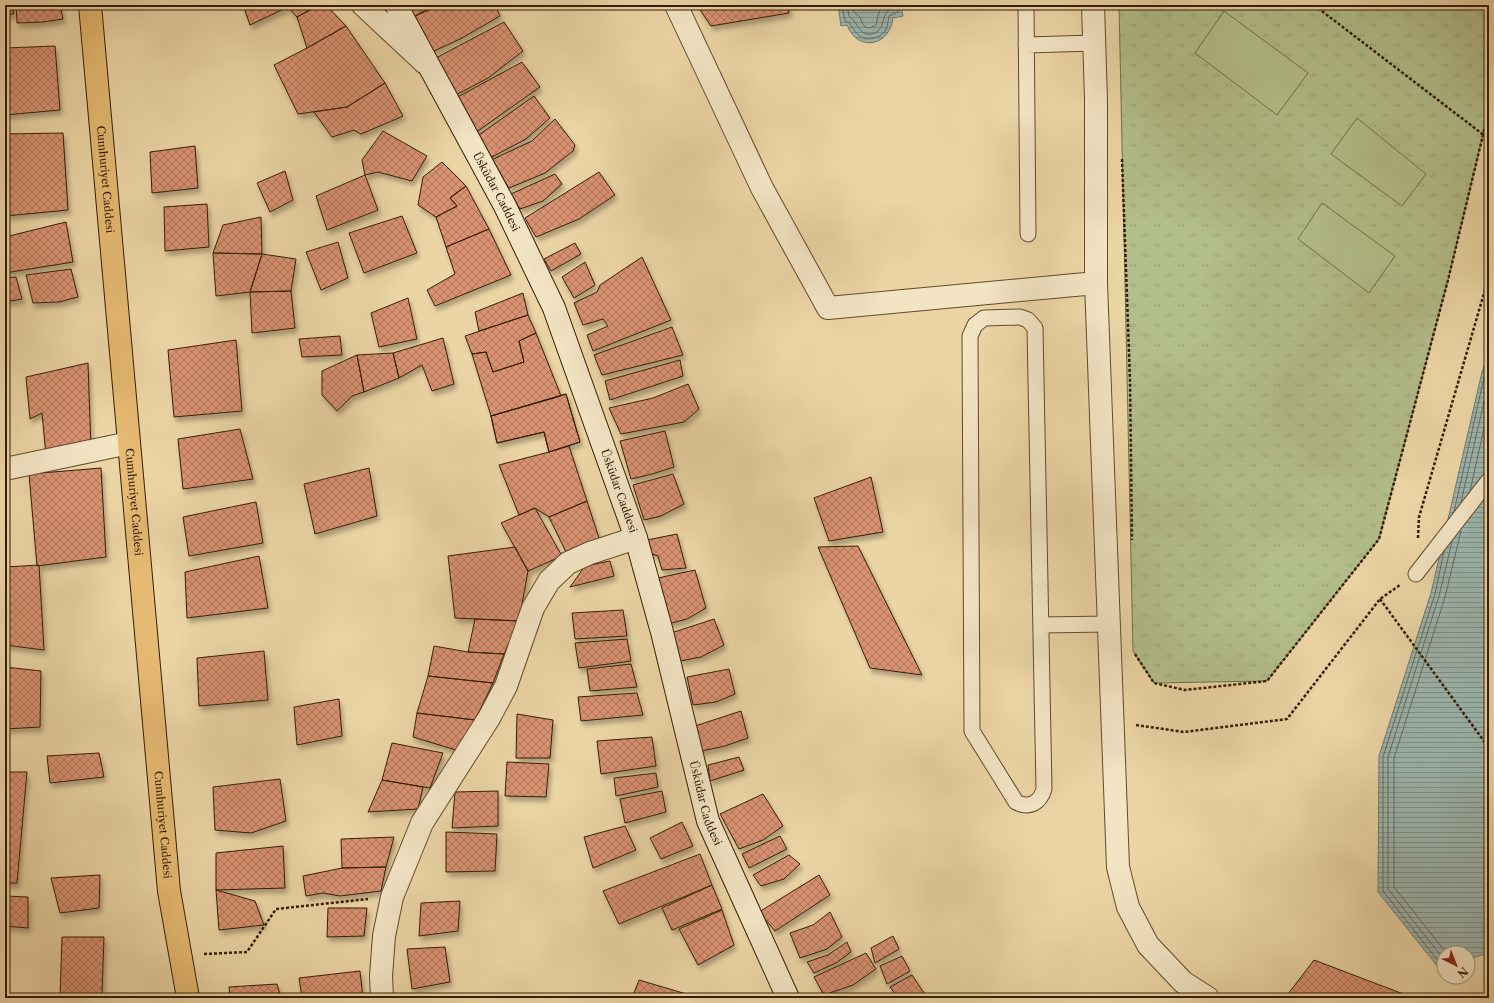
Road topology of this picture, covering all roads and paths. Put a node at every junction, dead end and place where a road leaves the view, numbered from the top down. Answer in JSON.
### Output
{"nodes":[{"id":1,"x":90,"y":5,"type":"edge"},
{"id":2,"x":363,"y":5,"type":"edge"},
{"id":3,"x":396,"y":5,"type":"edge"},
{"id":4,"x":676,"y":5,"type":"edge"},
{"id":5,"x":1026,"y":5,"type":"edge"},
{"id":6,"x":1093,"y":5,"type":"edge"},
{"id":7,"x":1314,"y":5,"type":"edge"},
{"id":8,"x":1094,"y":43,"type":"junction"},
{"id":9,"x":1026,"y":45,"type":"junction"},
{"id":10,"x":430,"y":67,"type":"junction"},
{"id":11,"x":1489,"y":110,"type":"edge"},
{"id":12,"x":1483,"y":134,"type":"junction"},
{"id":13,"x":1489,"y":139,"type":"edge"},
{"id":14,"x":1122,"y":158,"type":"dead end"},
{"id":15,"x":1028,"y":234,"type":"dead end"},
{"id":16,"x":1489,"y":276,"type":"edge"},
{"id":17,"x":1096,"y":283,"type":"junction"},
{"id":18,"x":129,"y":443,"type":"junction"},
{"id":19,"x":5,"y":469,"type":"edge"},
{"id":20,"x":1489,"y":480,"type":"edge"},
{"id":21,"x":636,"y":538,"type":"junction"},
{"id":22,"x":1132,"y":548,"type":"dead end"},
{"id":23,"x":1416,"y":574,"type":"junction"},
{"id":24,"x":1380,"y":599,"type":"junction"},
{"id":25,"x":1109,"y":624,"type":"junction"},
{"id":26,"x":1041,"y":625,"type":"junction"},
{"id":27,"x":1133,"y":652,"type":"dead end"},
{"id":28,"x":1133,"y":719,"type":"dead end"},
{"id":29,"x":1489,"y":748,"type":"edge"},
{"id":30,"x":392,"y":897,"type":"junction"},
{"id":31,"x":180,"y":956,"type":"junction"},
{"id":32,"x":188,"y":998,"type":"edge"},
{"id":33,"x":382,"y":998,"type":"edge"},
{"id":34,"x":788,"y":998,"type":"edge"},
{"id":35,"x":1208,"y":998,"type":"edge"}],
"edges":[{"from":1,"to":18,"type":"main road","name":"Cumhuriyet Caddesi"},
{"from":2,"to":10,"type":"street"},
{"from":3,"to":10,"type":"street","name":"Üsküdar Caddesi"},
{"from":4,"to":17,"type":"street"},
{"from":5,"to":9,"type":"lane"},
{"from":6,"to":8,"type":"street"},
{"from":7,"to":12,"type":"path"},
{"from":8,"to":9,"type":"lane"},
{"from":8,"to":17,"type":"street"},
{"from":9,"to":15,"type":"lane"},
{"from":10,"to":21,"type":"street","name":"Üsküdar Caddesi"},
{"from":11,"to":12,"type":"path"},
{"from":12,"to":13,"type":"path"},
{"from":12,"to":27,"type":"path"},
{"from":14,"to":22,"type":"path"},
{"from":16,"to":23,"type":"path"},
{"from":17,"to":25,"type":"street"},
{"from":18,"to":19,"type":"street"},
{"from":18,"to":31,"type":"main road","name":"Cumhuriyet Caddesi"},
{"from":20,"to":23,"type":"lane"},
{"from":21,"to":30,"type":"street"},
{"from":21,"to":34,"type":"street","name":"Üsküdar Caddesi"},
{"from":23,"to":24,"type":"path"},
{"from":24,"to":28,"type":"path"},
{"from":24,"to":29,"type":"path"},
{"from":25,"to":26,"type":"lane"},
{"from":25,"to":35,"type":"street"},
{"from":26,"to":26,"type":"lane"},
{"from":30,"to":31,"type":"path"},
{"from":30,"to":33,"type":"street"},
{"from":31,"to":32,"type":"main road","name":"Cumhuriyet Caddesi"}]}
